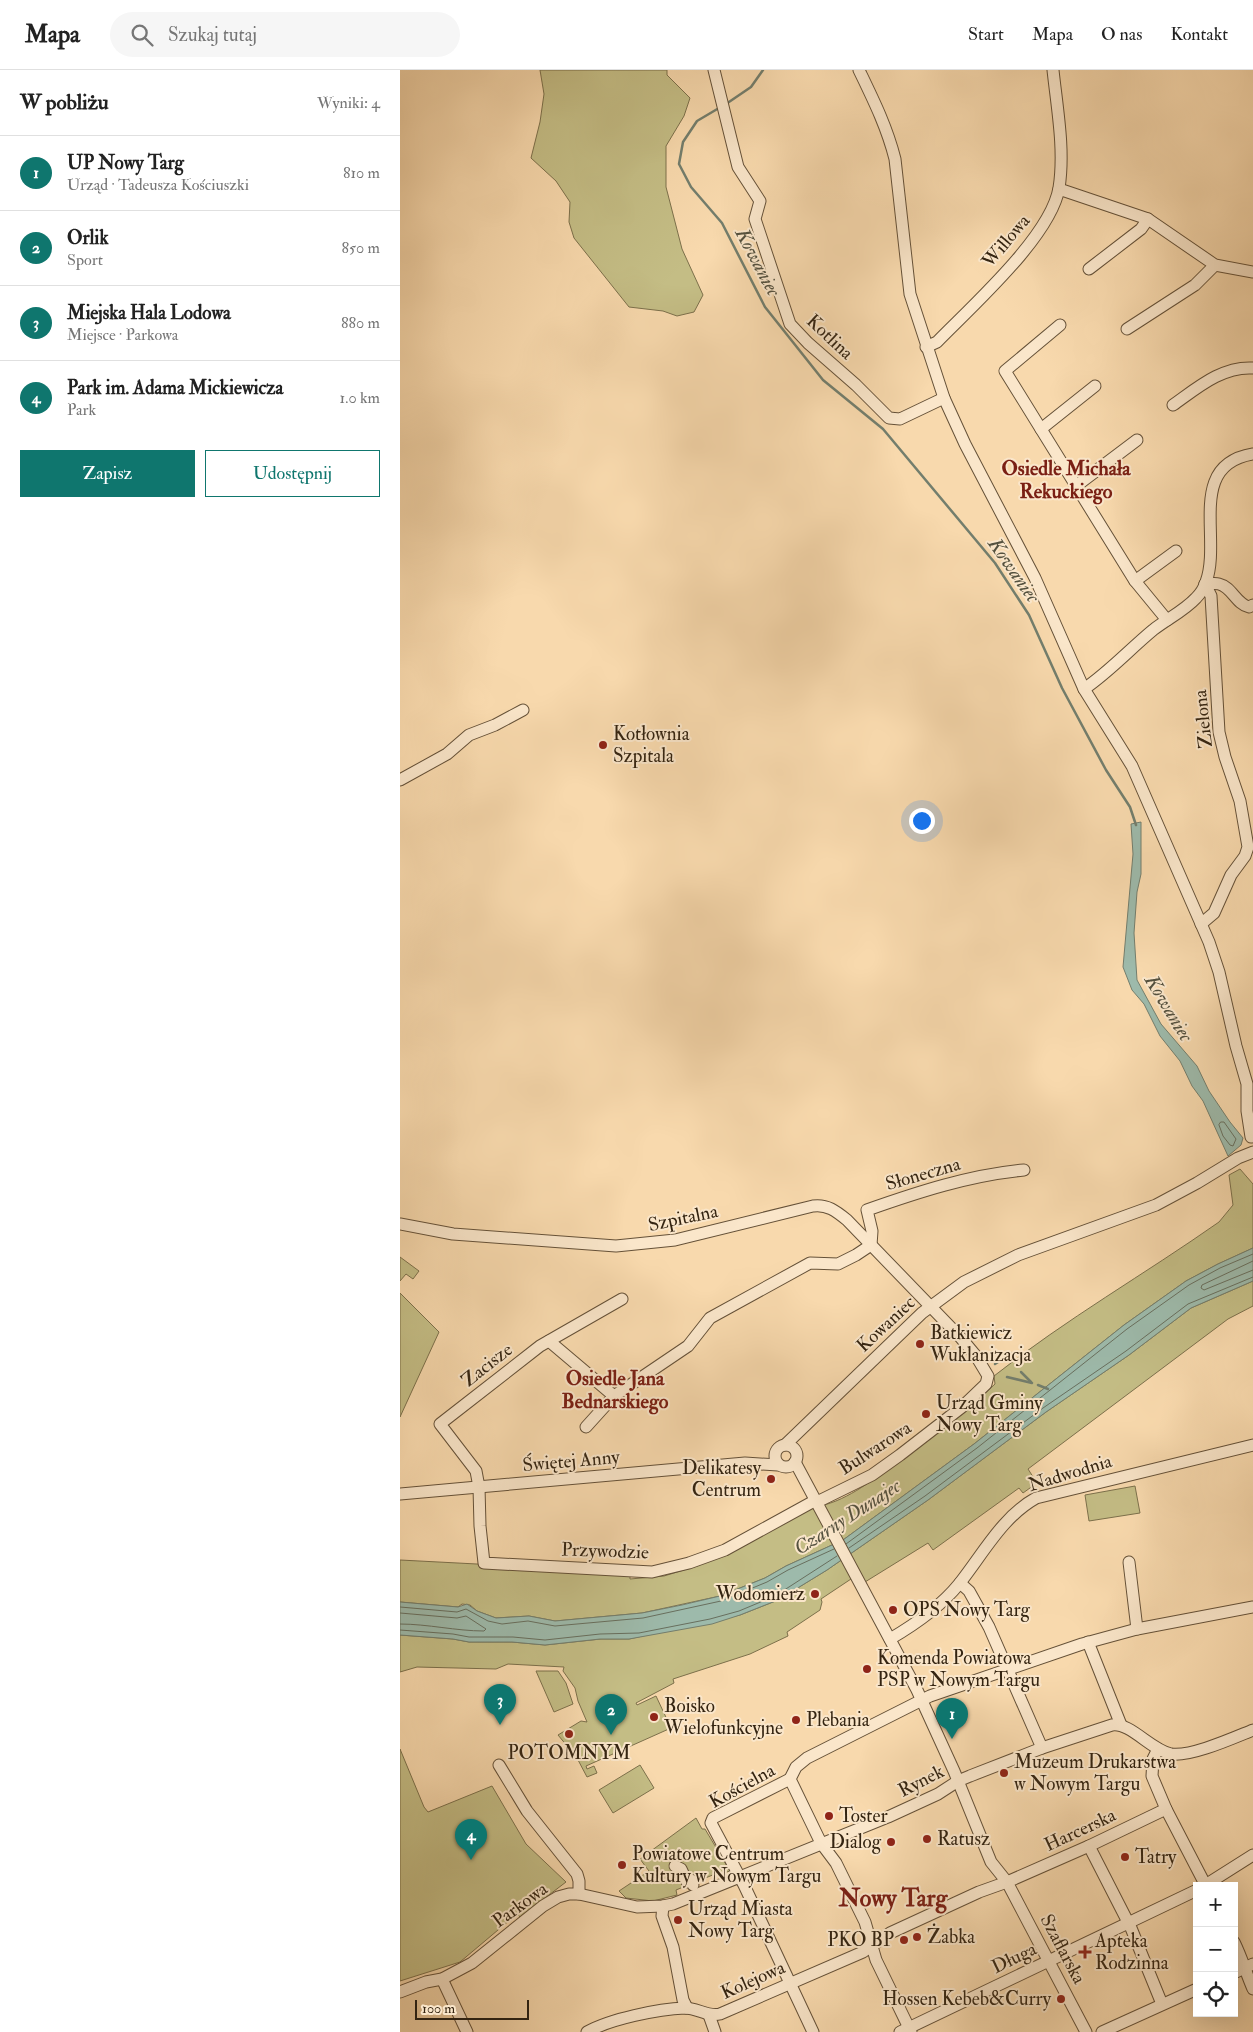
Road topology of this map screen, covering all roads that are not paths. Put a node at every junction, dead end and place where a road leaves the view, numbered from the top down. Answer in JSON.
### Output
{"nodes":[{"id":1,"x":714,"y":70,"type":"edge"},
{"id":2,"x":859,"y":70,"type":"edge"},
{"id":3,"x":1053,"y":70,"type":"edge"},
{"id":4,"x":1059,"y":189,"type":"junction"},
{"id":5,"x":1148,"y":219,"type":"junction"},
{"id":6,"x":1215,"y":265,"type":"junction"},
{"id":7,"x":1089,"y":268,"type":"dead end"},
{"id":8,"x":1253,"y":272,"type":"edge"},
{"id":9,"x":1060,"y":325,"type":"dead end"},
{"id":10,"x":1127,"y":329,"type":"dead end"},
{"id":11,"x":926,"y":348,"type":"junction"},
{"id":12,"x":1253,"y":368,"type":"edge"},
{"id":13,"x":1095,"y":386,"type":"dead end"},
{"id":14,"x":944,"y":398,"type":"junction"},
{"id":15,"x":1173,"y":405,"type":"dead end"},
{"id":16,"x":1041,"y":429,"type":"junction"},
{"id":17,"x":1136,"y":440,"type":"dead end"},
{"id":18,"x":1253,"y":454,"type":"edge"},
{"id":19,"x":1076,"y":486,"type":"junction"},
{"id":20,"x":1176,"y":551,"type":"dead end"},
{"id":21,"x":1135,"y":581,"type":"junction"},
{"id":22,"x":1206,"y":584,"type":"junction"},
{"id":23,"x":1253,"y":605,"type":"edge"},
{"id":24,"x":1167,"y":620,"type":"junction"},
{"id":25,"x":1084,"y":689,"type":"junction"},
{"id":26,"x":522,"y":710,"type":"dead end"},
{"id":27,"x":400,"y":780,"type":"edge"},
{"id":28,"x":1201,"y":924,"type":"junction"},
{"id":29,"x":1251,"y":1108,"type":"edge"},
{"id":30,"x":1252,"y":1143,"type":"edge"},
{"id":31,"x":1024,"y":1170,"type":"dead end"},
{"id":32,"x":400,"y":1224,"type":"edge"},
{"id":33,"x":871,"y":1245,"type":"junction"},
{"id":34,"x":622,"y":1299,"type":"dead end"},
{"id":35,"x":930,"y":1307,"type":"junction"},
{"id":36,"x":550,"y":1341,"type":"junction"},
{"id":37,"x":614,"y":1396,"type":"junction"},
{"id":38,"x":812,"y":1418,"type":"junction"},
{"id":39,"x":586,"y":1427,"type":"dead end"},
{"id":40,"x":785,"y":1445,"type":"junction"},
{"id":41,"x":1253,"y":1445,"type":"edge"},
{"id":42,"x":775,"y":1453,"type":"junction"},
{"id":43,"x":789,"y":1461,"type":"junction"},
{"id":44,"x":745,"y":1463,"type":"junction"},
{"id":45,"x":479,"y":1487,"type":"junction"},
{"id":46,"x":400,"y":1494,"type":"edge"},
{"id":47,"x":816,"y":1500,"type":"junction"},
{"id":48,"x":1129,"y":1562,"type":"dead end"},
{"id":49,"x":960,"y":1583,"type":"junction"},
{"id":50,"x":1253,"y":1607,"type":"edge"},
{"id":51,"x":1137,"y":1629,"type":"junction"},
{"id":52,"x":890,"y":1638,"type":"junction"},
{"id":53,"x":1088,"y":1642,"type":"junction"},
{"id":54,"x":1008,"y":1670,"type":"junction"},
{"id":55,"x":922,"y":1700,"type":"junction"},
{"id":56,"x":1121,"y":1725,"type":"junction"},
{"id":57,"x":1253,"y":1730,"type":"edge"},
{"id":58,"x":1042,"y":1748,"type":"junction"},
{"id":59,"x":1158,"y":1749,"type":"junction"},
{"id":60,"x":499,"y":1765,"type":"dead end"},
{"id":61,"x":958,"y":1781,"type":"junction"},
{"id":62,"x":793,"y":1783,"type":"junction"},
{"id":63,"x":938,"y":1794,"type":"junction"},
{"id":64,"x":968,"y":1807,"type":"junction"},
{"id":65,"x":1166,"y":1809,"type":"junction"},
{"id":66,"x":848,"y":1834,"type":"junction"},
{"id":67,"x":821,"y":1843,"type":"junction"},
{"id":68,"x":1088,"y":1846,"type":"junction"},
{"id":69,"x":1253,"y":1855,"type":"edge"},
{"id":70,"x":991,"y":1862,"type":"junction"},
{"id":71,"x":836,"y":1863,"type":"junction"},
{"id":72,"x":675,"y":1866,"type":"dead end"},
{"id":73,"x":740,"y":1877,"type":"junction"},
{"id":74,"x":1008,"y":1882,"type":"junction"},
{"id":75,"x":1201,"y":1882,"type":"edge"},
{"id":76,"x":1209,"y":1882,"type":"edge"},
{"id":77,"x":693,"y":1886,"type":"dead end"},
{"id":78,"x":1193,"y":1891,"type":"edge"},
{"id":79,"x":979,"y":1892,"type":"junction"},
{"id":80,"x":579,"y":1894,"type":"junction"},
{"id":81,"x":663,"y":1906,"type":"junction"},
{"id":82,"x":864,"y":1922,"type":"junction"},
{"id":83,"x":1127,"y":1922,"type":"junction"},
{"id":84,"x":890,"y":1933,"type":"junction"},
{"id":85,"x":872,"y":1947,"type":"junction"},
{"id":86,"x":1238,"y":1950,"type":"edge"},
{"id":87,"x":1049,"y":1960,"type":"junction"},
{"id":88,"x":1244,"y":1968,"type":"edge"},
{"id":89,"x":442,"y":1980,"type":"junction"},
{"id":90,"x":790,"y":1984,"type":"junction"},
{"id":91,"x":1253,"y":1989,"type":"edge"},
{"id":92,"x":1193,"y":1991,"type":"edge"},
{"id":93,"x":400,"y":1992,"type":"edge"},
{"id":94,"x":1162,"y":2004,"type":"junction"},
{"id":95,"x":687,"y":2008,"type":"junction"},
{"id":96,"x":709,"y":2014,"type":"junction"},
{"id":97,"x":906,"y":2031,"type":"edge"},
{"id":98,"x":467,"y":2032,"type":"edge"},
{"id":99,"x":587,"y":2032,"type":"edge"},
{"id":100,"x":715,"y":2032,"type":"edge"},
{"id":101,"x":813,"y":2032,"type":"edge"},
{"id":102,"x":1086,"y":2032,"type":"edge"},
{"id":103,"x":1102,"y":2032,"type":"edge"}],
"edges":[{"from":1,"to":14,"type":"street","name":"Kotlina"},
{"from":2,"to":11,"type":"street","name":"Kowaniec"},
{"from":3,"to":4,"type":"street","name":"Willowa"},
{"from":4,"to":5,"type":"street"},
{"from":4,"to":11,"type":"street","name":"Willowa"},
{"from":5,"to":6,"type":"street"},
{"from":5,"to":7,"type":"street"},
{"from":6,"to":8,"type":"street"},
{"from":6,"to":10,"type":"street"},
{"from":9,"to":16,"type":"street"},
{"from":11,"to":14,"type":"street","name":"Kowaniec"},
{"from":12,"to":15,"type":"street"},
{"from":13,"to":16,"type":"street"},
{"from":14,"to":25,"type":"street","name":"Kowaniec"},
{"from":16,"to":19,"type":"street"},
{"from":17,"to":19,"type":"street"},
{"from":18,"to":22,"type":"street","name":"Zielona"},
{"from":19,"to":21,"type":"street"},
{"from":20,"to":21,"type":"street"},
{"from":21,"to":24,"type":"street"},
{"from":22,"to":23,"type":"street"},
{"from":22,"to":24,"type":"street","name":"Zielona"},
{"from":22,"to":28,"type":"street","name":"Zielona"},
{"from":24,"to":25,"type":"street","name":"Zielona"},
{"from":25,"to":28,"type":"street","name":"Kowaniec"},
{"from":26,"to":27,"type":"street"},
{"from":28,"to":29,"type":"street","name":"Kowaniec"},
{"from":29,"to":30,"type":"street","name":"Kowaniec"},
{"from":30,"to":35,"type":"street","name":"Kowaniec"},
{"from":31,"to":33,"type":"street","name":"Słoneczna"},
{"from":32,"to":33,"type":"street","name":"Szpitalna"},
{"from":33,"to":35,"type":"street","name":"Szpitalna"},
{"from":33,"to":37,"type":"street"},
{"from":34,"to":36,"type":"street","name":"Zacisze"},
{"from":35,"to":38,"type":"street","name":"Kowaniec"},
{"from":35,"to":47,"type":"street","name":"Bulwarowa"},
{"from":36,"to":37,"type":"street"},
{"from":36,"to":45,"type":"street","name":"Zacisze"},
{"from":37,"to":39,"type":"street"},
{"from":38,"to":40,"type":"street","name":"Kowaniec"},
{"from":38,"to":43,"type":"street","name":"Kowaniec"},
{"from":40,"to":42,"type":"street","name":"Kowaniec"},
{"from":40,"to":43,"type":"street"},
{"from":41,"to":49,"type":"street","name":"Nadwodnia"},
{"from":42,"to":43,"type":"street"},
{"from":42,"to":44,"type":"street","name":"Świętej Anny"},
{"from":43,"to":44,"type":"street","name":"Świętej Anny"},
{"from":43,"to":47,"type":"street"},
{"from":44,"to":45,"type":"street","name":"Świętej Anny"},
{"from":45,"to":46,"type":"street","name":"Świętej Anny"},
{"from":45,"to":47,"type":"street","name":"Przywodzie"},
{"from":47,"to":52,"type":"street"},
{"from":48,"to":51,"type":"street"},
{"from":49,"to":52,"type":"street","name":"Nadwodnia"},
{"from":49,"to":54,"type":"street"},
{"from":50,"to":51,"type":"street","name":"Kościelna"},
{"from":51,"to":53,"type":"street","name":"Kościelna"},
{"from":52,"to":55,"type":"street"},
{"from":53,"to":54,"type":"street","name":"Kościelna"},
{"from":53,"to":56,"type":"street"},
{"from":54,"to":55,"type":"street","name":"Kościelna"},
{"from":54,"to":58,"type":"street"},
{"from":55,"to":61,"type":"street"},
{"from":55,"to":62,"type":"street","name":"Kościelna"},
{"from":56,"to":58,"type":"street"},
{"from":56,"to":59,"type":"street"},
{"from":57,"to":59,"type":"street"},
{"from":58,"to":61,"type":"street"},
{"from":59,"to":65,"type":"street"},
{"from":60,"to":80,"type":"street","name":"Parkowa"},
{"from":61,"to":63,"type":"street","name":"Rynek"},
{"from":61,"to":64,"type":"street","name":"Rynek"},
{"from":62,"to":67,"type":"street"},
{"from":62,"to":73,"type":"street","name":"Kościelna"},
{"from":63,"to":64,"type":"street"},
{"from":63,"to":66,"type":"street","name":"Rynek"},
{"from":64,"to":70,"type":"street","name":"Rynek"},
{"from":65,"to":68,"type":"street","name":"Harcerska"},
{"from":65,"to":75,"type":"street"},
{"from":66,"to":67,"type":"street","name":"Rynek"},
{"from":66,"to":71,"type":"street"},
{"from":67,"to":71,"type":"street"},
{"from":67,"to":73,"type":"street","name":"Rynek"},
{"from":68,"to":74,"type":"street","name":"Harcerska"},
{"from":68,"to":83,"type":"street"},
{"from":69,"to":76,"type":"street","name":"Długa"},
{"from":70,"to":74,"type":"street","name":"Rynek"},
{"from":70,"to":79,"type":"street"},
{"from":71,"to":82,"type":"street"},
{"from":72,"to":77,"type":"street"},
{"from":73,"to":81,"type":"street","name":"Rynek"},
{"from":73,"to":90,"type":"street"},
{"from":74,"to":79,"type":"street"},
{"from":74,"to":87,"type":"street","name":"Szaflarska"},
{"from":78,"to":83,"type":"street","name":"Długa"},
{"from":79,"to":84,"type":"street"},
{"from":80,"to":81,"type":"street","name":"Rynek"},
{"from":80,"to":89,"type":"street","name":"Parkowa"},
{"from":81,"to":95,"type":"street"},
{"from":82,"to":84,"type":"street"},
{"from":82,"to":85,"type":"street"},
{"from":83,"to":87,"type":"street","name":"Długa"},
{"from":83,"to":94,"type":"street"},
{"from":84,"to":85,"type":"street"},
{"from":85,"to":90,"type":"street","name":"Kolejowa"},
{"from":85,"to":97,"type":"street"},
{"from":86,"to":88,"type":"street"},
{"from":87,"to":97,"type":"street","name":"Długa"},
{"from":87,"to":102,"type":"street","name":"Szaflarska"},
{"from":88,"to":91,"type":"street"},
{"from":89,"to":93,"type":"street","name":"Parkowa"},
{"from":89,"to":98,"type":"street"},
{"from":90,"to":96,"type":"street","name":"Kolejowa"},
{"from":90,"to":101,"type":"street"},
{"from":92,"to":94,"type":"street"},
{"from":94,"to":103,"type":"street"},
{"from":95,"to":96,"type":"street","name":"Kolejowa"},
{"from":95,"to":99,"type":"street","name":"Kolejowa"},
{"from":96,"to":100,"type":"street"}]}
